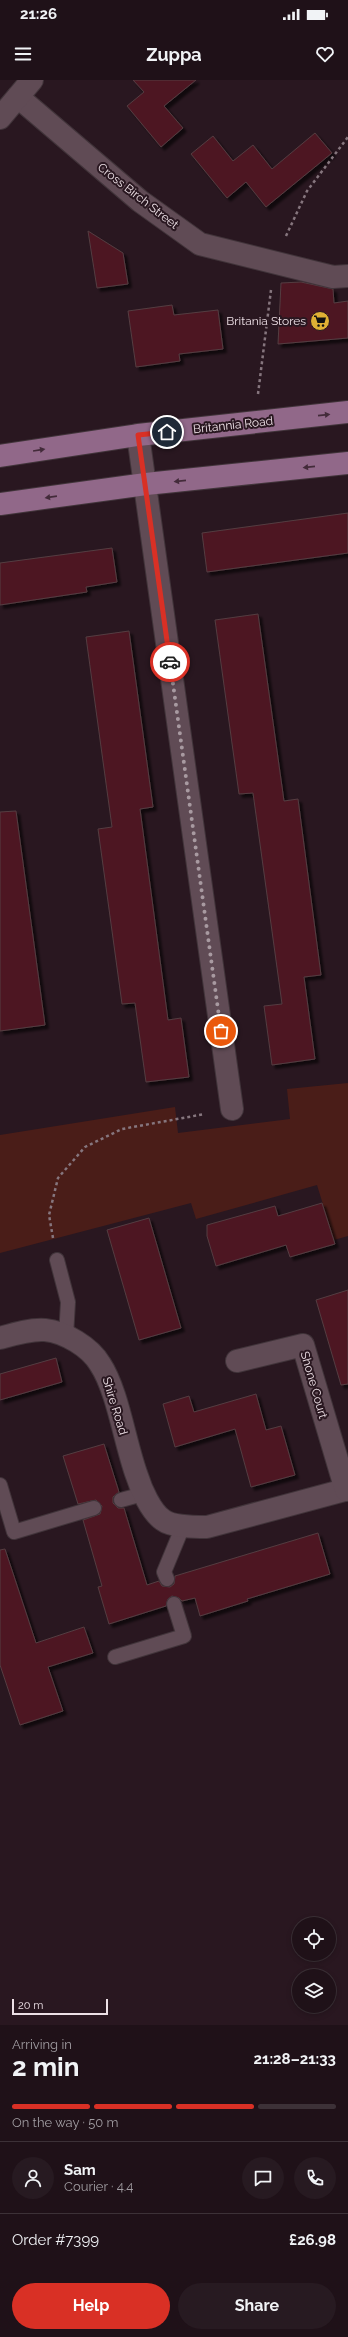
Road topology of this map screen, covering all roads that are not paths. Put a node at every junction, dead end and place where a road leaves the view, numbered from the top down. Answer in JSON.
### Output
{"nodes":[{"id":1,"x":32,"y":80,"type":"edge"},
{"id":2,"x":18,"y":97,"type":"junction"},
{"id":3,"x":0,"y":118,"type":"edge"},
{"id":4,"x":348,"y":276,"type":"edge"},
{"id":5,"x":348,"y":412,"type":"edge"},
{"id":6,"x":138,"y":435,"type":"junction"},
{"id":7,"x":0,"y":456,"type":"edge"},
{"id":8,"x":348,"y":463,"type":"edge"},
{"id":9,"x":146,"y":484,"type":"junction"},
{"id":10,"x":0,"y":504,"type":"edge"},
{"id":11,"x":232,"y":1109,"type":"road end"},
{"id":12,"x":57,"y":1260,"type":"road end"},
{"id":13,"x":66,"y":1336,"type":"junction"},
{"id":14,"x":0,"y":1338,"type":"edge"},
{"id":15,"x":237,"y":1362,"type":"dead end"},
{"id":16,"x":0,"y":1485,"type":"edge"},
{"id":17,"x":347,"y":1490,"type":"edge"},
{"id":18,"x":143,"y":1494,"type":"junction"},
{"id":19,"x":121,"y":1500,"type":"dead end"},
{"id":20,"x":94,"y":1508,"type":"dead end"},
{"id":21,"x":184,"y":1526,"type":"junction"},
{"id":22,"x":167,"y":1579,"type":"dead end"},
{"id":23,"x":174,"y":1604,"type":"dead end"},
{"id":24,"x":115,"y":1657,"type":"dead end"}],
"edges":[{"from":1,"to":2,"type":"street"},
{"from":2,"to":3,"type":"street"},
{"from":2,"to":4,"type":"street","name":"Cross Birch Street"},
{"from":6,"to":5,"type":"main road","name":"Britannia Road","one_way":true},
{"from":7,"to":6,"type":"main road","name":"Britannia Road","one_way":true},
{"from":6,"to":9,"type":"street"},
{"from":8,"to":9,"type":"main road","one_way":true},
{"from":9,"to":10,"type":"main road","one_way":true},
{"from":9,"to":11,"type":"street"},
{"from":12,"to":13,"type":"lane"},
{"from":13,"to":14,"type":"street","name":"Shire Road"},
{"from":13,"to":18,"type":"street","name":"Shire Road"},
{"from":15,"to":17,"type":"street","name":"Shone Court"},
{"from":16,"to":20,"type":"lane"},
{"from":17,"to":21,"type":"street","name":"Shire Road"},
{"from":18,"to":19,"type":"lane"},
{"from":18,"to":21,"type":"street","name":"Shire Road"},
{"from":21,"to":22,"type":"lane"},
{"from":23,"to":24,"type":"lane"}]}
